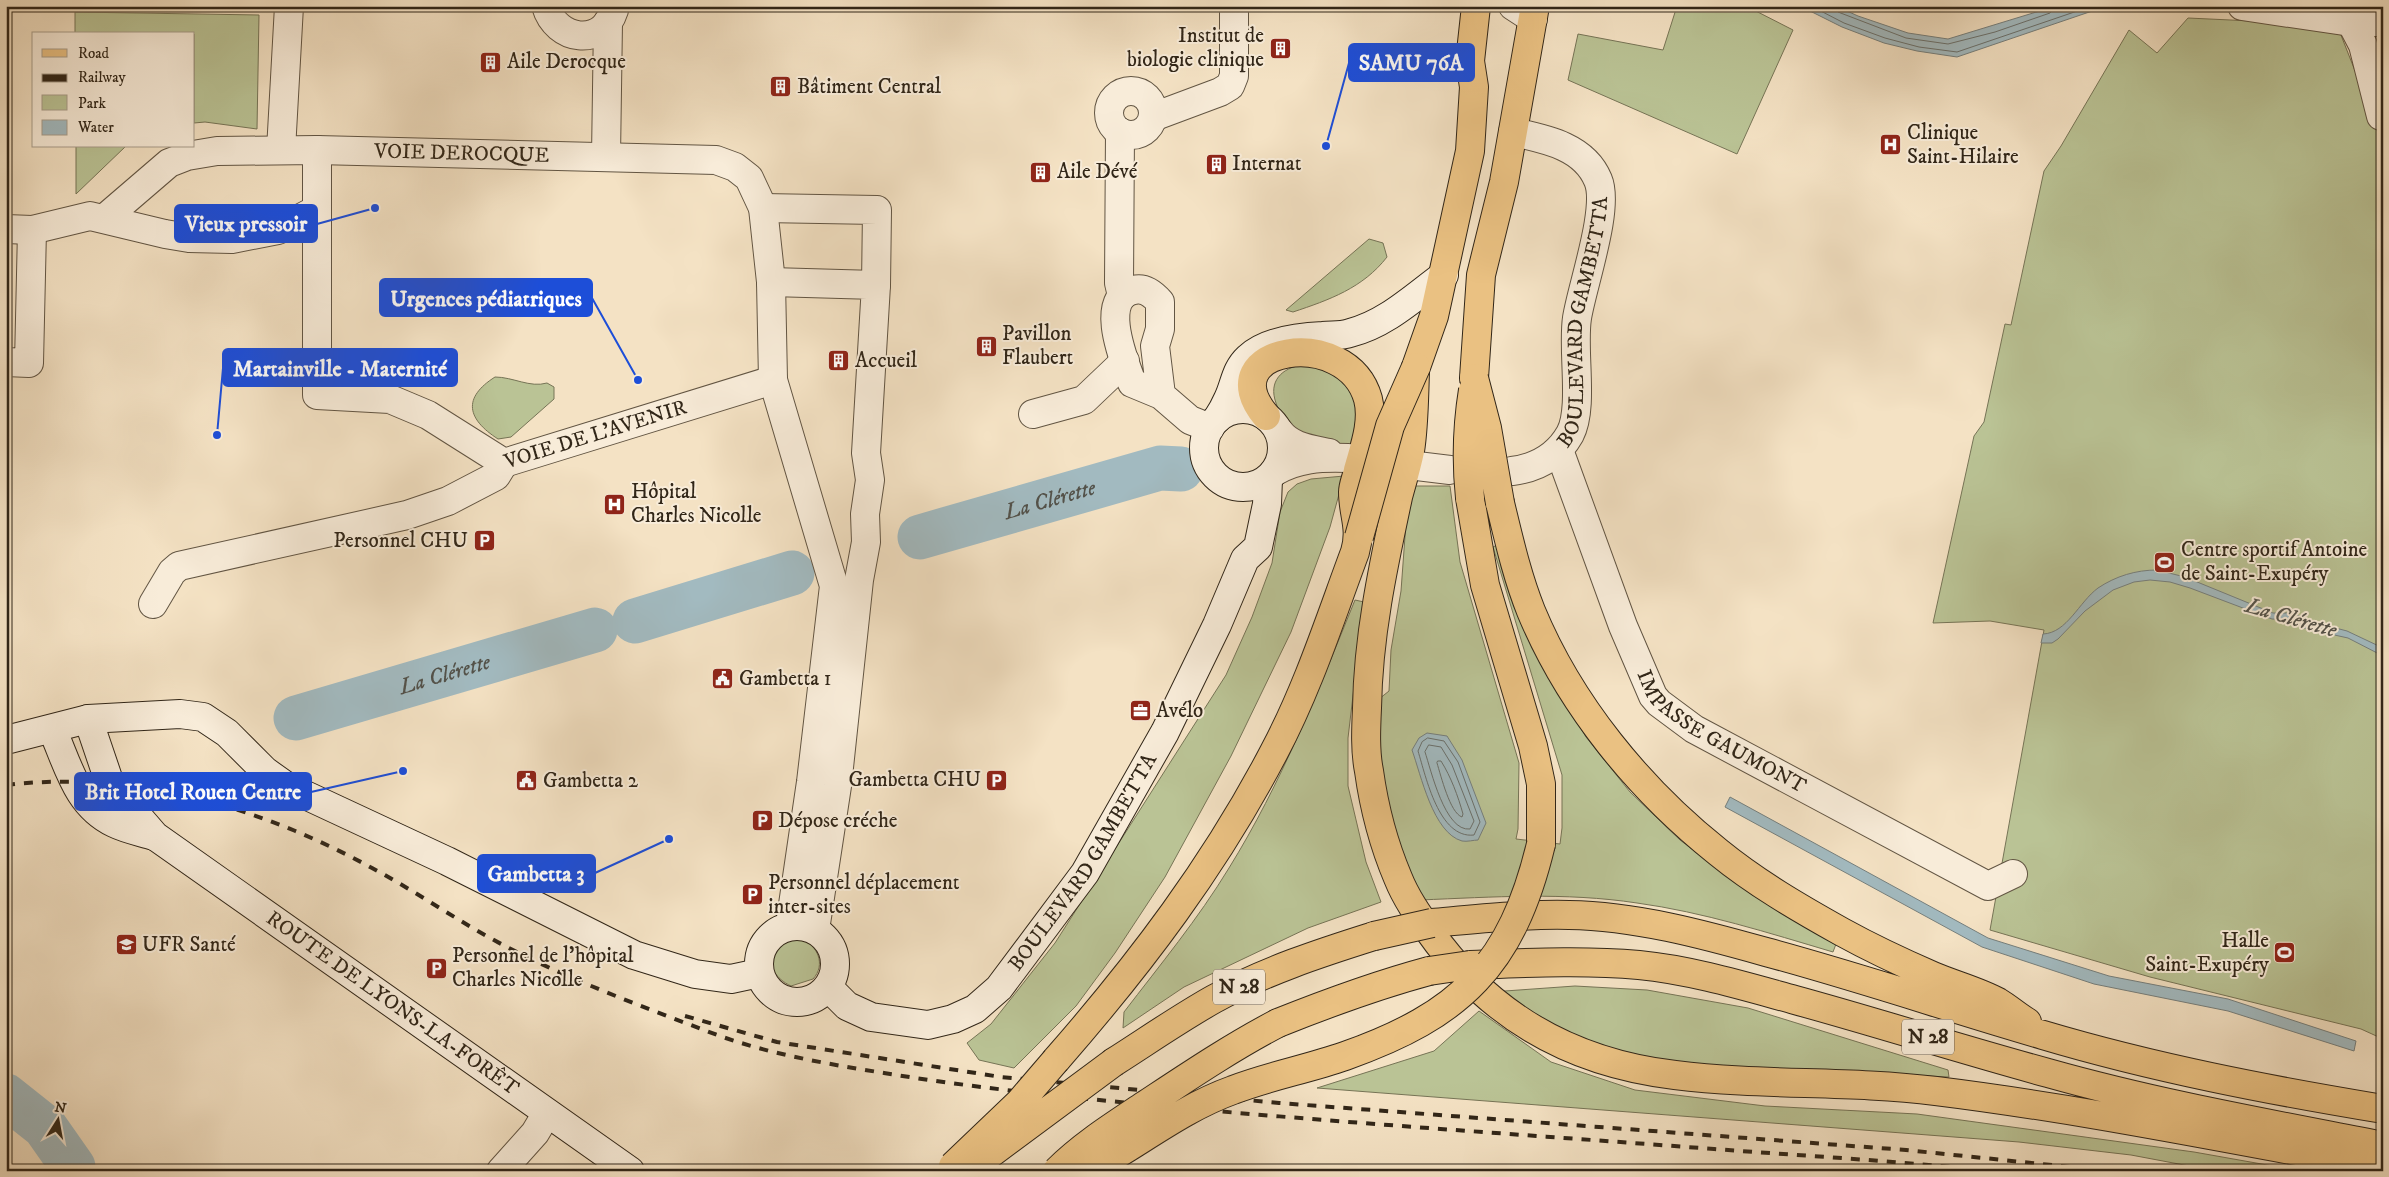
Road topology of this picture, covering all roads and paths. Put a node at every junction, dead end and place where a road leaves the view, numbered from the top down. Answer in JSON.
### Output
{"nodes":[{"id":1,"x":289,"y":6,"type":"edge"},
{"id":2,"x":546,"y":6,"type":"edge"},
{"id":3,"x":1234,"y":6,"type":"edge"},
{"id":4,"x":1476,"y":6,"type":"edge"},
{"id":5,"x":2242,"y":6,"type":"edge"},
{"id":6,"x":1527,"y":10,"type":"edge"},
{"id":7,"x":612,"y":14,"type":"edge"},
{"id":8,"x":2351,"y":22,"type":"junction"},
{"id":9,"x":2383,"y":22,"type":"edge"},
{"id":10,"x":2381,"y":116,"type":"dead end"},
{"id":11,"x":1153,"y":117,"type":"junction"},
{"id":12,"x":1120,"y":132,"type":"junction"},
{"id":13,"x":1513,"y":132,"type":"junction"},
{"id":14,"x":281,"y":150,"type":"junction"},
{"id":15,"x":317,"y":150,"type":"junction"},
{"id":16,"x":606,"y":156,"type":"junction"},
{"id":17,"x":763,"y":208,"type":"junction"},
{"id":18,"x":316,"y":210,"type":"junction"},
{"id":19,"x":105,"y":218,"type":"junction"},
{"id":20,"x":19,"y":230,"type":"edge"},
{"id":21,"x":1444,"y":275,"type":"junction"},
{"id":22,"x":876,"y":285,"type":"junction"},
{"id":23,"x":772,"y":291,"type":"junction"},
{"id":24,"x":1122,"y":296,"type":"junction"},
{"id":25,"x":1125,"y":361,"type":"junction"},
{"id":26,"x":6,"y":362,"type":"edge"},
{"id":27,"x":1416,"y":367,"type":"junction"},
{"id":28,"x":1474,"y":378,"type":"junction"},
{"id":29,"x":773,"y":380,"type":"junction"},
{"id":30,"x":1161,"y":395,"type":"junction"},
{"id":31,"x":1033,"y":414,"type":"dead end"},
{"id":32,"x":1214,"y":423,"type":"junction"},
{"id":33,"x":1272,"y":423,"type":"junction"},
{"id":34,"x":1559,"y":450,"type":"junction"},
{"id":35,"x":504,"y":463,"type":"junction"},
{"id":36,"x":1417,"y":466,"type":"dead end"},
{"id":37,"x":1450,"y":470,"type":"dead end"},
{"id":38,"x":1512,"y":471,"type":"dead end"},
{"id":39,"x":1271,"y":476,"type":"junction"},
{"id":40,"x":1221,"y":481,"type":"junction"},
{"id":41,"x":1359,"y":537,"type":"junction"},
{"id":42,"x":1245,"y":559,"type":"junction"},
{"id":43,"x":846,"y":588,"type":"junction"},
{"id":44,"x":153,"y":604,"type":"dead end"},
{"id":45,"x":88,"y":719,"type":"junction"},
{"id":46,"x":52,"y":729,"type":"junction"},
{"id":47,"x":6,"y":740,"type":"edge"},
{"id":48,"x":155,"y":836,"type":"junction"},
{"id":49,"x":2013,"y":874,"type":"dead end"},
{"id":50,"x":803,"y":928,"type":"junction"},
{"id":51,"x":759,"y":973,"type":"junction"},
{"id":52,"x":828,"y":987,"type":"junction"},
{"id":53,"x":2046,"y":1036,"type":"junction"},
{"id":54,"x":2383,"y":1109,"type":"edge"},
{"id":55,"x":547,"y":1113,"type":"junction"},
{"id":56,"x":2383,"y":1146,"type":"edge"},
{"id":57,"x":2383,"y":1163,"type":"edge"},
{"id":58,"x":501,"y":1171,"type":"edge"},
{"id":59,"x":630,"y":1171,"type":"edge"},
{"id":60,"x":949,"y":1171,"type":"edge"},
{"id":61,"x":967,"y":1171,"type":"edge"},
{"id":62,"x":1057,"y":1171,"type":"edge"},
{"id":63,"x":1088,"y":1171,"type":"edge"}],
"edges":[{"from":1,"to":14,"type":"street"},
{"from":2,"to":7,"type":"street"},
{"from":3,"to":11,"type":"street"},
{"from":4,"to":21,"type":"main road"},
{"from":5,"to":8,"type":"street"},
{"from":6,"to":13,"type":"main road"},
{"from":7,"to":16,"type":"street"},
{"from":8,"to":9,"type":"street"},
{"from":8,"to":10,"type":"street"},
{"from":11,"to":12,"type":"street"},
{"from":11,"to":12,"type":"street"},
{"from":12,"to":24,"type":"street"},
{"from":13,"to":28,"type":"main road"},
{"from":13,"to":34,"type":"street","name":"BOULEVARD GAMBETTA"},
{"from":14,"to":15,"type":"street","name":"VOIE DEROCQUE"},
{"from":14,"to":19,"type":"street","name":"VOIE DEROCQUE"},
{"from":15,"to":16,"type":"street","name":"VOIE DEROCQUE"},
{"from":15,"to":18,"type":"street","name":"VOIE DE L'AVENIR"},
{"from":16,"to":17,"type":"street","name":"VOIE DEROCQUE"},
{"from":17,"to":22,"type":"street"},
{"from":17,"to":23,"type":"street","name":"VOIE DEROCQUE"},
{"from":18,"to":19,"type":"street"},
{"from":18,"to":35,"type":"street","name":"VOIE DE L'AVENIR"},
{"from":19,"to":20,"type":"street"},
{"from":20,"to":26,"type":"street"},
{"from":21,"to":27,"type":"main road"},
{"from":21,"to":32,"type":"street"},
{"from":22,"to":23,"type":"street"},
{"from":22,"to":43,"type":"street"},
{"from":23,"to":29,"type":"street","name":"VOIE DEROCQUE"},
{"from":24,"to":25,"type":"street"},
{"from":24,"to":30,"type":"street"},
{"from":25,"to":30,"type":"street"},
{"from":25,"to":31,"type":"street"},
{"from":27,"to":41,"type":"main road","bridge":true},
{"from":27,"to":57,"type":"main road"},
{"from":28,"to":53,"type":"main road","bridge":true},
{"from":28,"to":63,"type":"main road","bridge":true},
{"from":29,"to":35,"type":"street","name":"VOIE DE L'AVENIR"},
{"from":29,"to":43,"type":"street","name":"VOIE DEROCQUE"},
{"from":30,"to":32,"type":"street"},
{"from":32,"to":33,"type":"street"},
{"from":32,"to":40,"type":"street"},
{"from":33,"to":39,"type":"street"},
{"from":33,"to":39,"type":"street"},
{"from":33,"to":41,"type":"main road"},
{"from":34,"to":38,"type":"street","name":"BOULEVARD GAMBETTA"},
{"from":34,"to":49,"type":"street","name":"IMPASSE GAUMONT"},
{"from":35,"to":44,"type":"street"},
{"from":36,"to":37,"type":"street"},
{"from":39,"to":40,"type":"street"},
{"from":39,"to":42,"type":"street","name":"BOULEVARD GAMBETTA"},
{"from":40,"to":42,"type":"street","name":"BOULEVARD GAMBETTA"},
{"from":41,"to":60,"type":"main road","bridge":true},
{"from":42,"to":52,"type":"street","name":"BOULEVARD GAMBETTA"},
{"from":43,"to":50,"type":"street"},
{"from":45,"to":46,"type":"street"},
{"from":45,"to":48,"type":"street","name":"ROUTE DE LYONS-LA-FORÊT"},
{"from":45,"to":51,"type":"street"},
{"from":46,"to":47,"type":"street"},
{"from":46,"to":48,"type":"street","name":"ROUTE DE LYONS-LA-FORÊT"},
{"from":48,"to":55,"type":"street","name":"ROUTE DE LYONS-LA-FORÊT"},
{"from":50,"to":51,"type":"street"},
{"from":50,"to":52,"type":"street"},
{"from":51,"to":52,"type":"street"},
{"from":53,"to":54,"type":"main road","number":"N 28"},
{"from":53,"to":61,"type":"main road","number":"N 28","bridge":true},
{"from":55,"to":58,"type":"street"},
{"from":55,"to":59,"type":"street","name":"ROUTE DE LYONS-LA-FORÊT"},
{"from":56,"to":62,"type":"main road","number":"N 28","bridge":true}]}
